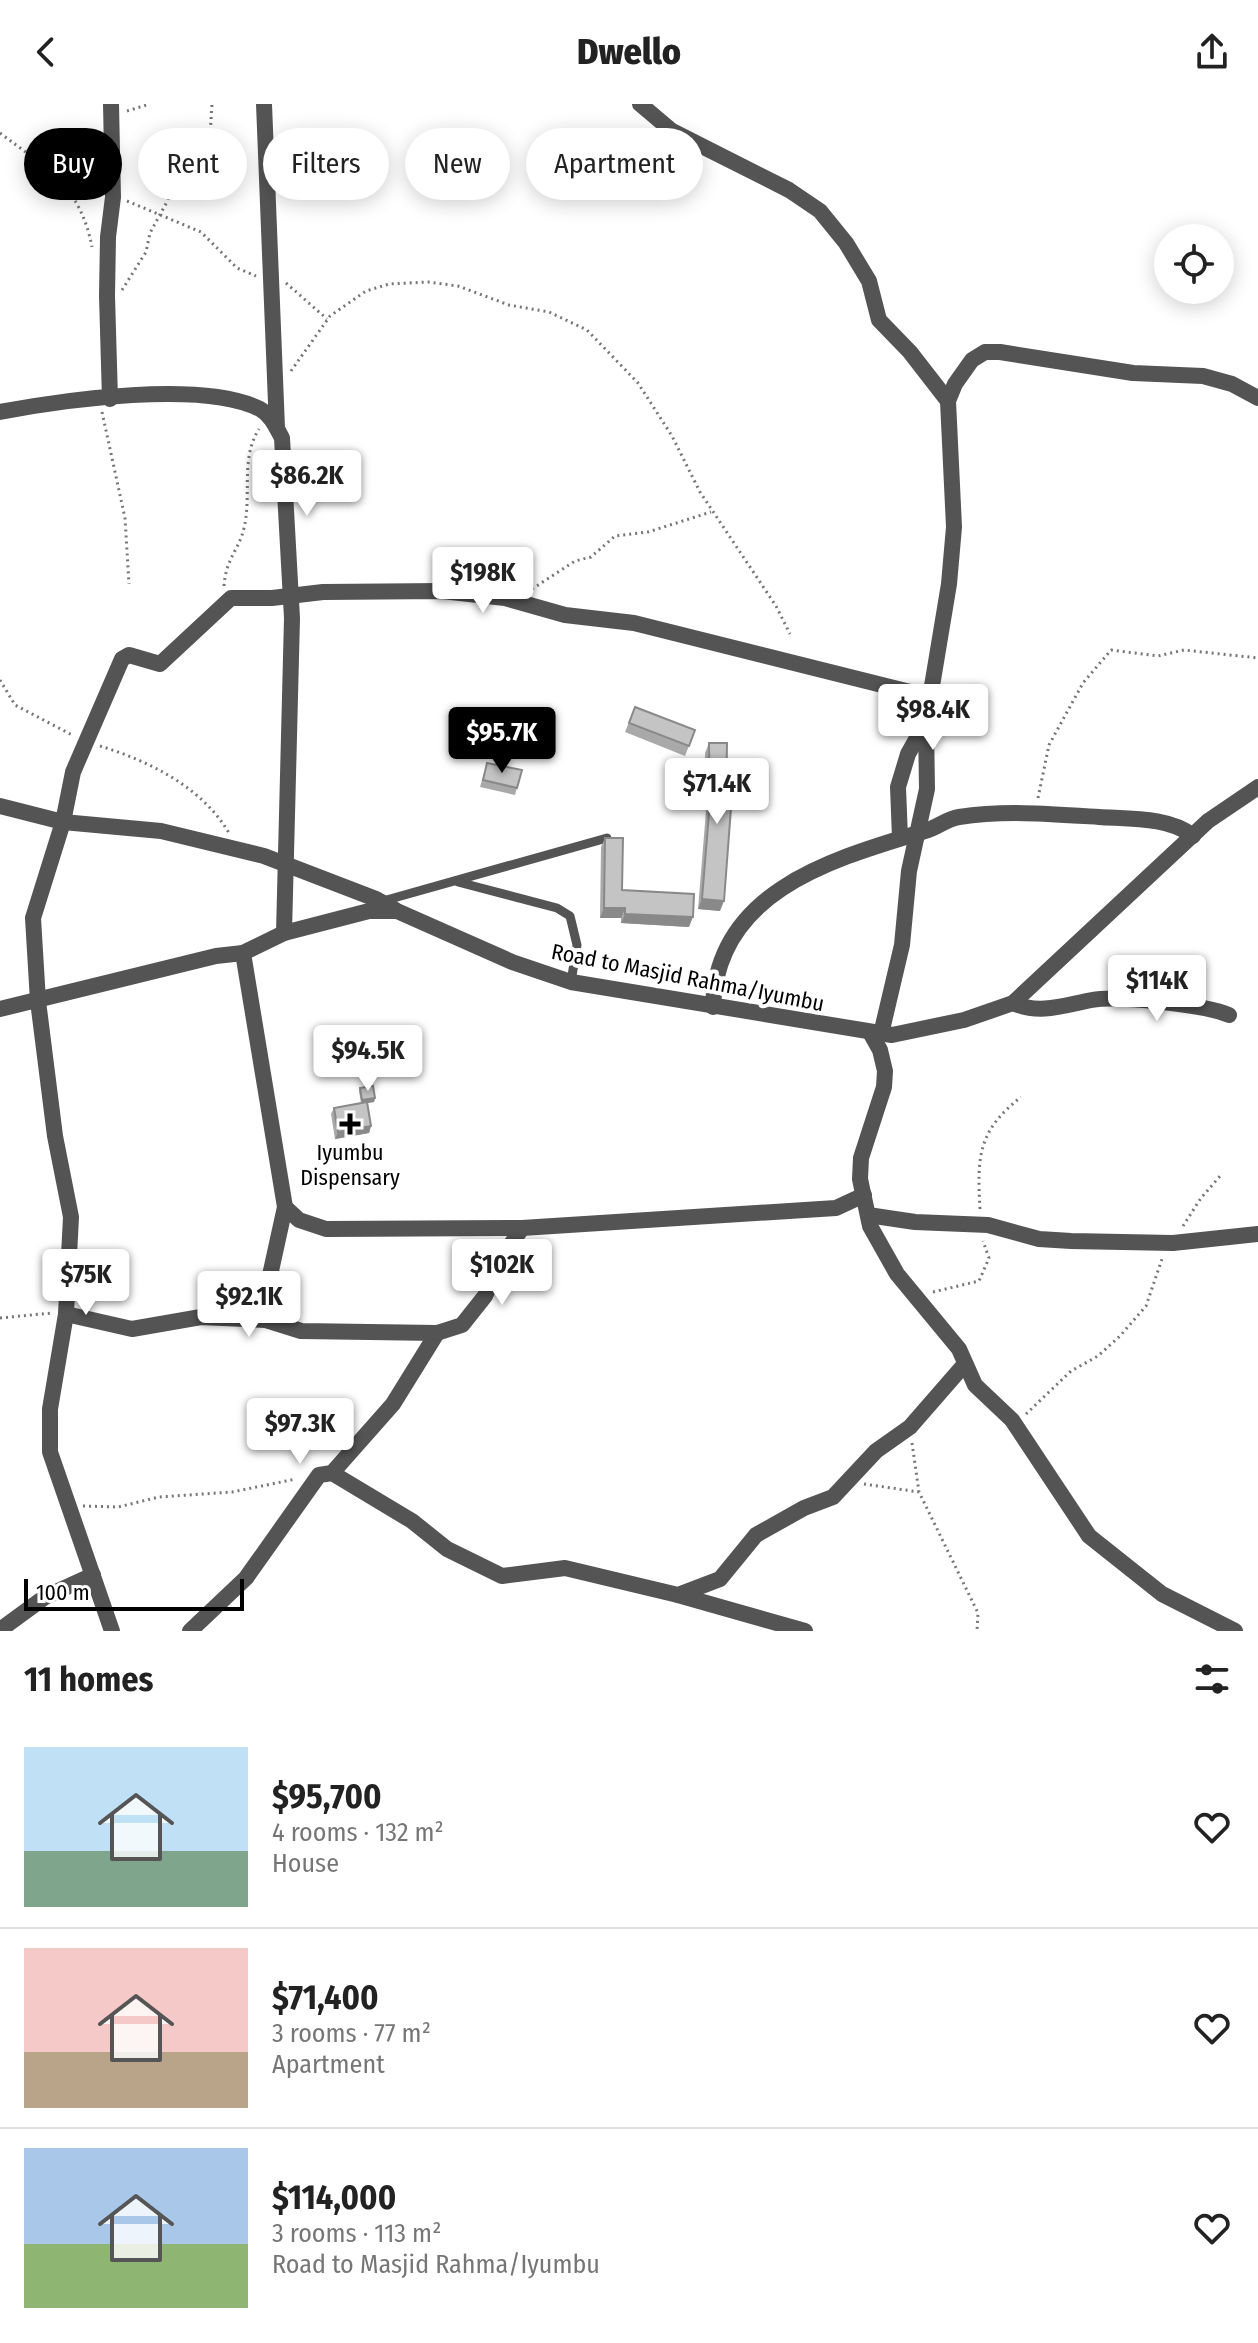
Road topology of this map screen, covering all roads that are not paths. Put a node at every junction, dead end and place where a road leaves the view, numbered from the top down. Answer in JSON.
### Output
{"nodes":[{"id":1,"x":111,"y":104,"type":"edge"},
{"id":2,"x":264,"y":104,"type":"edge"},
{"id":3,"x":640,"y":104,"type":"edge"},
{"id":4,"x":1258,"y":398,"type":"edge"},
{"id":5,"x":110,"y":399,"type":"junction"},
{"id":6,"x":948,"y":401,"type":"junction"},
{"id":7,"x":0,"y":412,"type":"edge"},
{"id":8,"x":274,"y":423,"type":"junction"},
{"id":9,"x":292,"y":596,"type":"junction"},
{"id":10,"x":930,"y":697,"type":"junction"},
{"id":11,"x":926,"y":722,"type":"junction"},
{"id":12,"x":1258,"y":787,"type":"edge"},
{"id":13,"x":0,"y":806,"type":"edge"},
{"id":14,"x":63,"y":822,"type":"junction"},
{"id":15,"x":908,"y":836,"type":"junction"},
{"id":16,"x":1193,"y":836,"type":"junction"},
{"id":17,"x":607,"y":838,"type":"edge"},
{"id":18,"x":288,"y":865,"type":"junction"},
{"id":19,"x":454,"y":881,"type":"junction"},
{"id":20,"x":390,"y":906,"type":"junction"},
{"id":21,"x":284,"y":933,"type":"junction"},
{"id":22,"x":243,"y":953,"type":"junction"},
{"id":23,"x":571,"y":982,"type":"junction"},
{"id":24,"x":38,"y":1001,"type":"junction"},
{"id":25,"x":1013,"y":1003,"type":"junction"},
{"id":26,"x":713,"y":1007,"type":"junction"},
{"id":27,"x":0,"y":1009,"type":"edge"},
{"id":28,"x":1229,"y":1015,"type":"dead end"},
{"id":29,"x":876,"y":1034,"type":"junction"},
{"id":30,"x":864,"y":1195,"type":"junction"},
{"id":31,"x":285,"y":1207,"type":"junction"},
{"id":32,"x":868,"y":1215,"type":"junction"},
{"id":33,"x":522,"y":1228,"type":"junction"},
{"id":34,"x":1258,"y":1234,"type":"edge"},
{"id":35,"x":66,"y":1314,"type":"junction"},
{"id":36,"x":266,"y":1320,"type":"junction"},
{"id":37,"x":437,"y":1333,"type":"junction"},
{"id":38,"x":964,"y":1365,"type":"junction"},
{"id":39,"x":326,"y":1474,"type":"junction"},
{"id":40,"x":93,"y":1575,"type":"junction"},
{"id":41,"x":678,"y":1595,"type":"junction"},
{"id":42,"x":0,"y":1630,"type":"edge"},
{"id":43,"x":112,"y":1631,"type":"edge"},
{"id":44,"x":190,"y":1631,"type":"edge"},
{"id":45,"x":805,"y":1631,"type":"edge"},
{"id":46,"x":1235,"y":1631,"type":"edge"}],
"edges":[{"from":1,"to":5,"type":"street"},
{"from":2,"to":8,"type":"street"},
{"from":3,"to":6,"type":"street"},
{"from":4,"to":6,"type":"street"},
{"from":5,"to":7,"type":"street"},
{"from":5,"to":8,"type":"street"},
{"from":6,"to":10,"type":"street"},
{"from":8,"to":9,"type":"street"},
{"from":9,"to":10,"type":"street"},
{"from":9,"to":14,"type":"street"},
{"from":9,"to":18,"type":"street"},
{"from":10,"to":11,"type":"street"},
{"from":11,"to":15,"type":"street"},
{"from":11,"to":15,"type":"street"},
{"from":12,"to":16,"type":"street","name":"Road to Masjid Rahma/Iyumbu"},
{"from":13,"to":14,"type":"street"},
{"from":14,"to":18,"type":"street"},
{"from":14,"to":24,"type":"street"},
{"from":15,"to":16,"type":"street"},
{"from":15,"to":26,"type":"street"},
{"from":15,"to":29,"type":"street"},
{"from":16,"to":25,"type":"street","name":"Road to Masjid Rahma/Iyumbu"},
{"from":17,"to":19,"type":"lane"},
{"from":18,"to":20,"type":"street"},
{"from":18,"to":21,"type":"street"},
{"from":19,"to":20,"type":"lane"},
{"from":19,"to":23,"type":"lane"},
{"from":20,"to":21,"type":"street","name":"Road to Masjid Rahma/Iyumbu"},
{"from":20,"to":23,"type":"street","name":"Road to Masjid Rahma/Iyumbu"},
{"from":21,"to":22,"type":"street","name":"Road to Masjid Rahma/Iyumbu"},
{"from":22,"to":24,"type":"street","name":"Road to Masjid Rahma/Iyumbu"},
{"from":22,"to":31,"type":"street"},
{"from":23,"to":26,"type":"street","name":"Road to Masjid Rahma/Iyumbu"},
{"from":24,"to":27,"type":"street","name":"Road to Masjid Rahma/Iyumbu"},
{"from":24,"to":35,"type":"street"},
{"from":25,"to":28,"type":"street"},
{"from":25,"to":29,"type":"street","name":"Road to Masjid Rahma/Iyumbu"},
{"from":26,"to":29,"type":"street","name":"Road to Masjid Rahma/Iyumbu"},
{"from":29,"to":30,"type":"street"},
{"from":30,"to":32,"type":"street"},
{"from":30,"to":33,"type":"street"},
{"from":31,"to":33,"type":"street"},
{"from":31,"to":36,"type":"street"},
{"from":32,"to":34,"type":"street"},
{"from":32,"to":38,"type":"street"},
{"from":33,"to":37,"type":"street"},
{"from":35,"to":36,"type":"street"},
{"from":35,"to":40,"type":"street"},
{"from":36,"to":37,"type":"street"},
{"from":37,"to":39,"type":"street"},
{"from":38,"to":41,"type":"street"},
{"from":38,"to":46,"type":"street"},
{"from":39,"to":41,"type":"street"},
{"from":39,"to":44,"type":"street"},
{"from":40,"to":42,"type":"street"},
{"from":40,"to":43,"type":"street"},
{"from":41,"to":45,"type":"street"}]}
